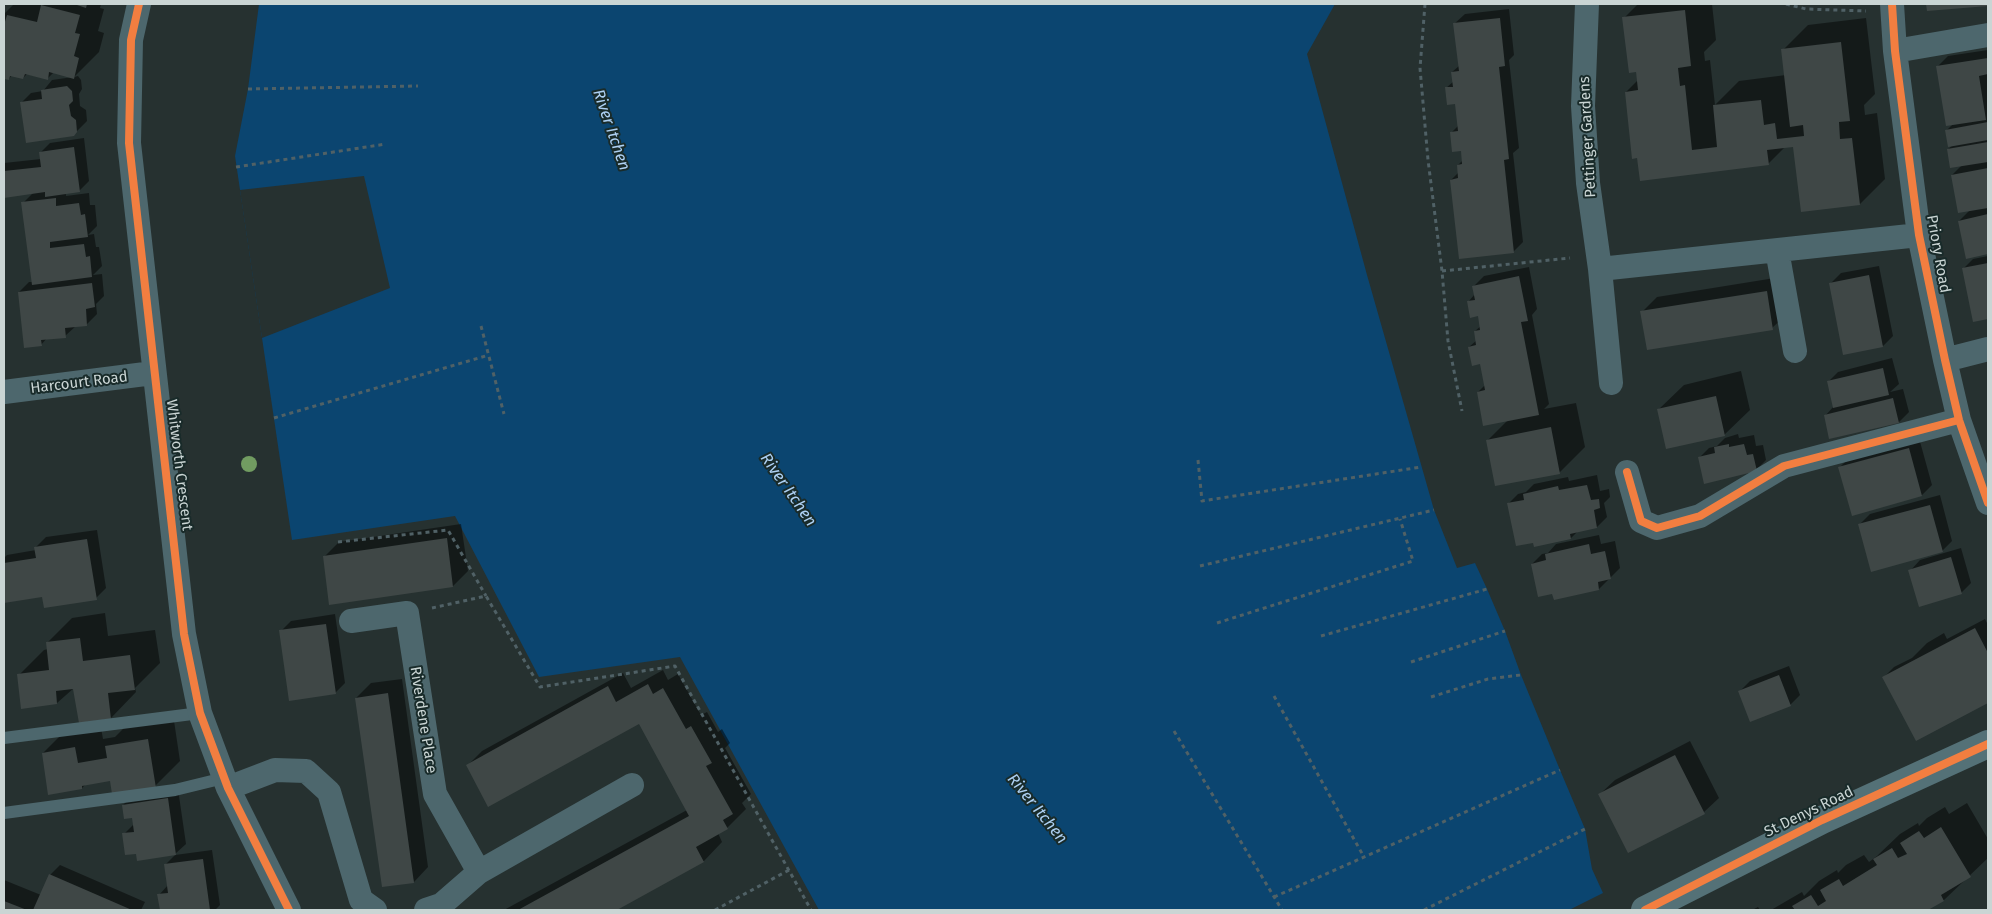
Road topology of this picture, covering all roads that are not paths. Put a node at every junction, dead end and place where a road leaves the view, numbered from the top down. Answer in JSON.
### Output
{"nodes":[{"id":1,"x":139,"y":4,"type":"edge"},
{"id":2,"x":1587,"y":4,"type":"edge"},
{"id":3,"x":1892,"y":7,"type":"edge"},
{"id":4,"x":1988,"y":35,"type":"edge"},
{"id":5,"x":1894,"y":50,"type":"junction"},
{"id":6,"x":1919,"y":235,"type":"junction"},
{"id":7,"x":1777,"y":250,"type":"junction"},
{"id":8,"x":1599,"y":262,"type":"junction"},
{"id":9,"x":1988,"y":348,"type":"edge"},
{"id":10,"x":1795,"y":351,"type":"dead end"},
{"id":11,"x":1945,"y":360,"type":"junction"},
{"id":12,"x":154,"y":373,"type":"junction"},
{"id":13,"x":1611,"y":383,"type":"dead end"},
{"id":14,"x":4,"y":392,"type":"edge"},
{"id":15,"x":1960,"y":420,"type":"junction"},
{"id":16,"x":1627,"y":472,"type":"dead end"},
{"id":17,"x":1988,"y":503,"type":"edge"},
{"id":18,"x":351,"y":621,"type":"dead end"},
{"id":19,"x":200,"y":713,"type":"junction"},
{"id":20,"x":4,"y":738,"type":"edge"},
{"id":21,"x":1988,"y":744,"type":"edge"},
{"id":22,"x":226,"y":783,"type":"junction"},
{"id":23,"x":632,"y":785,"type":"dead end"},
{"id":24,"x":4,"y":813,"type":"edge"},
{"id":25,"x":479,"y":872,"type":"junction"},
{"id":26,"x":437,"y":909,"type":"edge"},
{"id":27,"x":289,"y":910,"type":"edge"},
{"id":28,"x":375,"y":910,"type":"edge"},
{"id":29,"x":1645,"y":910,"type":"edge"}],
"edges":[{"from":1,"to":12,"type":"street","name":"Whitworth Crescent"},
{"from":2,"to":8,"type":"street","name":"Pettinger Gardens"},
{"from":3,"to":5,"type":"street","name":"Priory Road"},
{"from":4,"to":5,"type":"street"},
{"from":5,"to":6,"type":"street","name":"Priory Road"},
{"from":6,"to":7,"type":"street"},
{"from":6,"to":11,"type":"street","name":"Priory Road"},
{"from":7,"to":8,"type":"street"},
{"from":7,"to":10,"type":"street"},
{"from":8,"to":13,"type":"street","name":"Pettinger Gardens"},
{"from":9,"to":11,"type":"street"},
{"from":11,"to":15,"type":"street","name":"Priory Road"},
{"from":12,"to":14,"type":"street","name":"Harcourt Road"},
{"from":12,"to":19,"type":"street","name":"Whitworth Crescent"},
{"from":15,"to":16,"type":"street"},
{"from":15,"to":17,"type":"street","name":"Priory Road"},
{"from":18,"to":25,"type":"street","name":"Riverdene Place"},
{"from":19,"to":20,"type":"lane"},
{"from":19,"to":22,"type":"street","name":"Whitworth Crescent"},
{"from":21,"to":29,"type":"main road","name":"St Denys Road"},
{"from":22,"to":24,"type":"lane"},
{"from":22,"to":27,"type":"street","name":"Whitworth Crescent"},
{"from":22,"to":28,"type":"street"},
{"from":23,"to":25,"type":"street"},
{"from":25,"to":26,"type":"street"}]}
